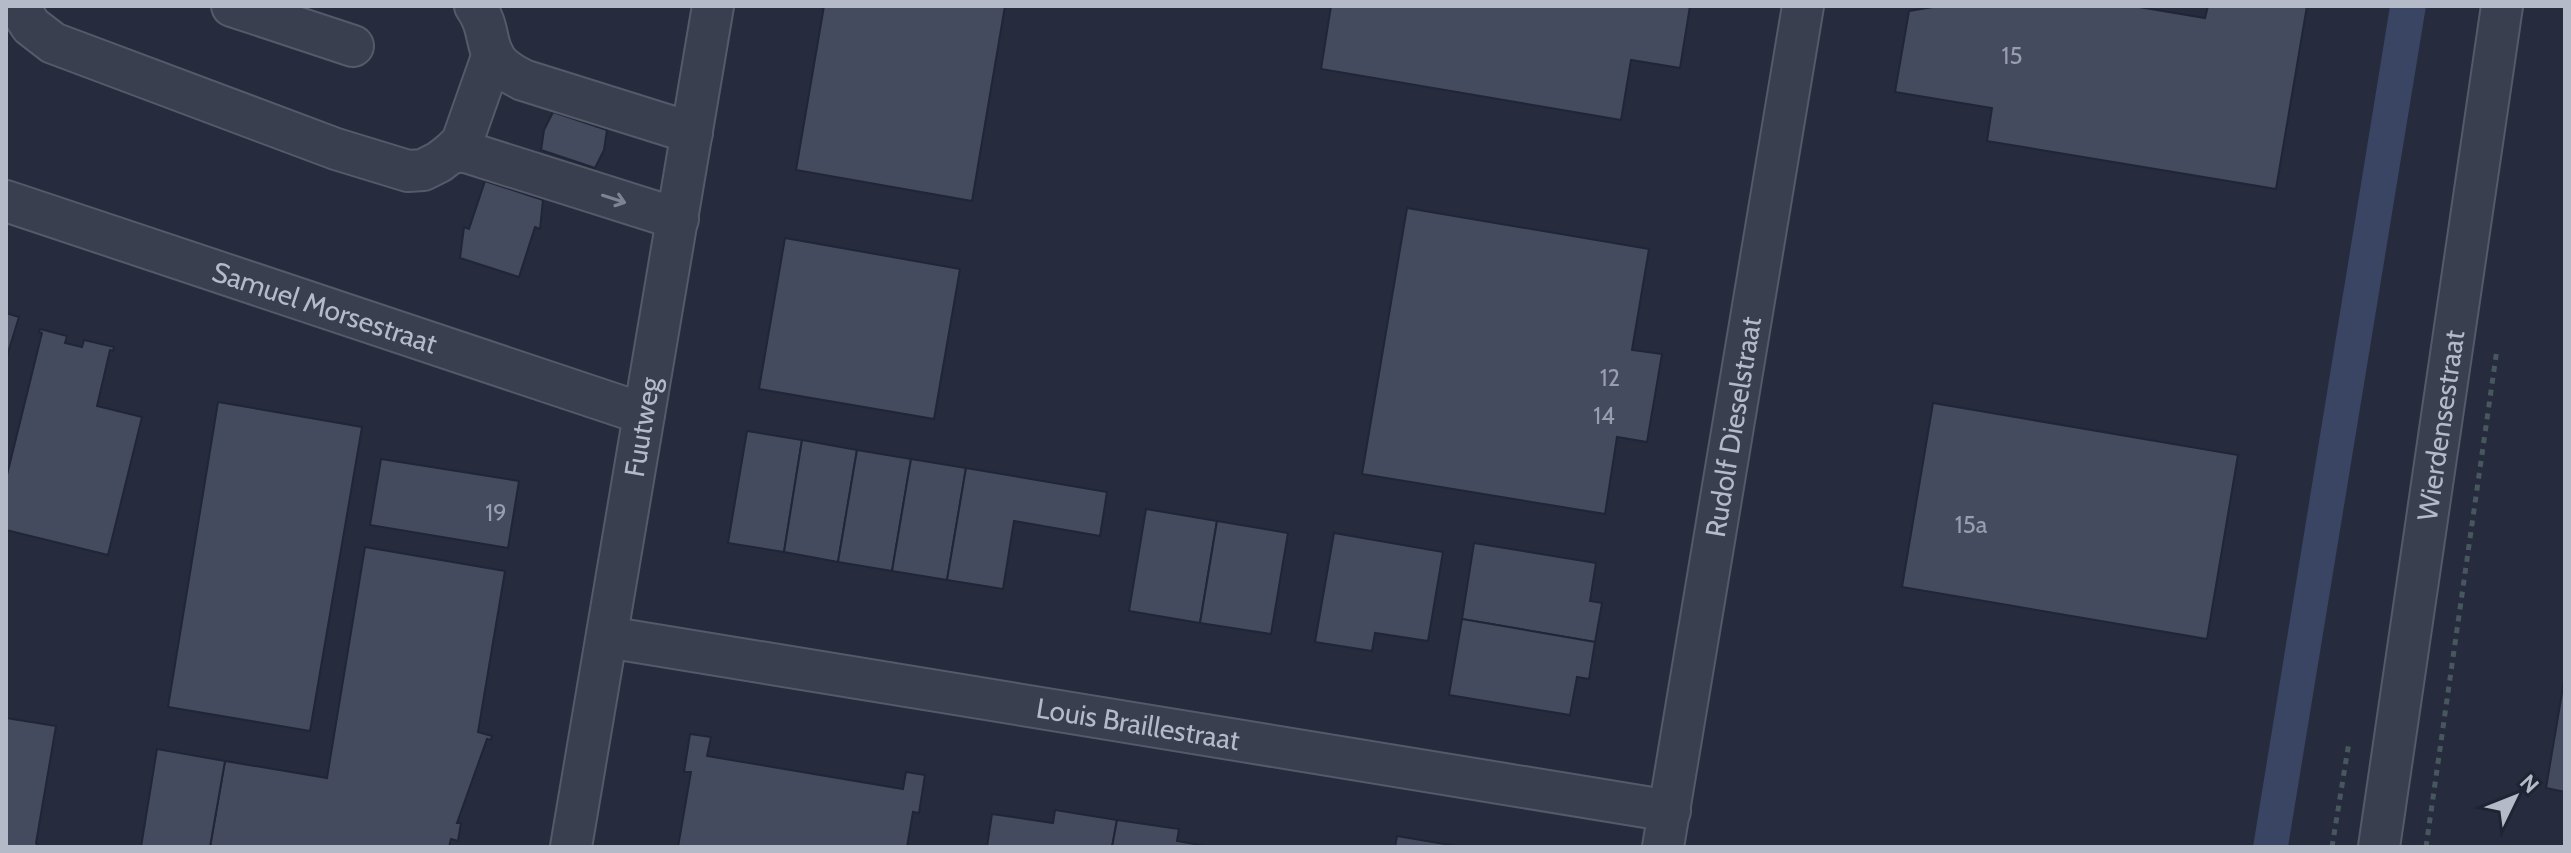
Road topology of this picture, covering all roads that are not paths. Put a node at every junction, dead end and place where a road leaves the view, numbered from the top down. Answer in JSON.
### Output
{"nodes":[{"id":1,"x":18,"y":6,"type":"edge"},
{"id":2,"x":232,"y":6,"type":"edge"},
{"id":3,"x":475,"y":6,"type":"edge"},
{"id":4,"x":713,"y":6,"type":"edge"},
{"id":5,"x":1803,"y":6,"type":"edge"},
{"id":6,"x":2502,"y":6,"type":"edge"},
{"id":7,"x":353,"y":46,"type":"dead end"},
{"id":8,"x":493,"y":54,"type":"junction"},
{"id":9,"x":692,"y":133,"type":"junction"},
{"id":10,"x":452,"y":152,"type":"junction"},
{"id":11,"x":6,"y":201,"type":"edge"},
{"id":12,"x":678,"y":219,"type":"junction"},
{"id":13,"x":644,"y":414,"type":"junction"},
{"id":14,"x":607,"y":637,"type":"junction"},
{"id":15,"x":1666,"y":829,"type":"edge"},
{"id":16,"x":571,"y":847,"type":"edge"},
{"id":17,"x":2379,"y":847,"type":"edge"}],
"edges":[{"from":1,"to":10,"type":"street"},
{"from":2,"to":7,"type":"street"},
{"from":3,"to":8,"type":"street"},
{"from":4,"to":9,"type":"street","name":"Fuutweg"},
{"from":5,"to":15,"type":"street","name":"Rudolf Dieselstraat"},
{"from":6,"to":17,"type":"street","name":"Wierdensestraat"},
{"from":8,"to":9,"type":"street"},
{"from":8,"to":10,"type":"street"},
{"from":9,"to":12,"type":"street","name":"Fuutweg"},
{"from":10,"to":12,"type":"street","one_way":true},
{"from":11,"to":13,"type":"street","name":"Samuel Morsestraat"},
{"from":12,"to":13,"type":"street","name":"Fuutweg"},
{"from":13,"to":14,"type":"street","name":"Fuutweg"},
{"from":14,"to":15,"type":"street","name":"Louis Braillestraat"},
{"from":14,"to":16,"type":"street","name":"Fuutweg"}]}
